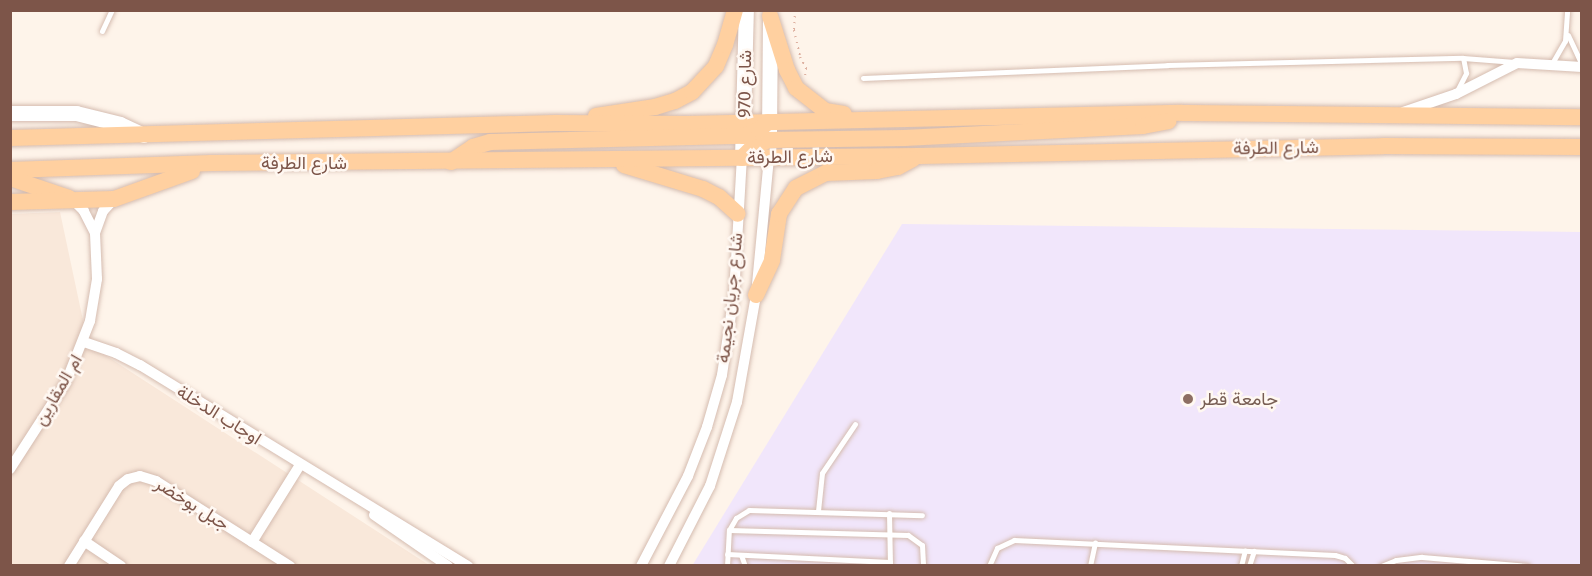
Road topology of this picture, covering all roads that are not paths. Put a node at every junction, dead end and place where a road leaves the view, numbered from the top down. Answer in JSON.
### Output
{"nodes":[{"id":1,"x":112,"y":10,"type":"edge"},
{"id":2,"x":735,"y":10,"type":"edge"},
{"id":3,"x":746,"y":10,"type":"edge"},
{"id":4,"x":1567,"y":10,"type":"edge"},
{"id":5,"x":770,"y":13,"type":"edge"},
{"id":6,"x":102,"y":31,"type":"dead end"},
{"id":7,"x":1567,"y":34,"type":"junction"},
{"id":8,"x":1463,"y":58,"type":"junction"},
{"id":9,"x":1517,"y":63,"type":"junction"},
{"id":10,"x":1550,"y":66,"type":"junction"},
{"id":11,"x":1581,"y":66,"type":"edge"},
{"id":12,"x":863,"y":78,"type":"dead end"},
{"id":13,"x":1455,"y":94,"type":"junction"},
{"id":14,"x":10,"y":102,"type":"edge"},
{"id":15,"x":17,"y":112,"type":"edge"},
{"id":16,"x":1182,"y":113,"type":"junction"},
{"id":17,"x":1398,"y":114,"type":"junction"},
{"id":18,"x":1581,"y":117,"type":"edge"},
{"id":19,"x":858,"y":120,"type":"junction"},
{"id":20,"x":769,"y":122,"type":"junction"},
{"id":21,"x":555,"y":123,"type":"junction"},
{"id":22,"x":743,"y":129,"type":"junction"},
{"id":23,"x":144,"y":135,"type":"junction"},
{"id":24,"x":10,"y":138,"type":"edge"},
{"id":25,"x":769,"y":149,"type":"junction"},
{"id":26,"x":1577,"y":149,"type":"edge"},
{"id":27,"x":919,"y":156,"type":"junction"},
{"id":28,"x":742,"y":158,"type":"junction"},
{"id":29,"x":599,"y":159,"type":"junction"},
{"id":30,"x":452,"y":162,"type":"junction"},
{"id":31,"x":212,"y":163,"type":"junction"},
{"id":32,"x":10,"y":170,"type":"edge"},
{"id":33,"x":10,"y":178,"type":"edge"},
{"id":34,"x":114,"y":199,"type":"junction"},
{"id":35,"x":73,"y":200,"type":"junction"},
{"id":36,"x":10,"y":202,"type":"edge"},
{"id":37,"x":738,"y":214,"type":"junction"},
{"id":38,"x":95,"y":233,"type":"junction"},
{"id":39,"x":756,"y":295,"type":"junction"},
{"id":40,"x":84,"y":342,"type":"junction"},
{"id":41,"x":855,"y":424,"type":"dead end"},
{"id":42,"x":300,"y":465,"type":"junction"},
{"id":43,"x":10,"y":469,"type":"edge"},
{"id":44,"x":350,"y":496,"type":"junction"},
{"id":45,"x":818,"y":511,"type":"junction"},
{"id":46,"x":889,"y":513,"type":"junction"},
{"id":47,"x":922,"y":515,"type":"dead end"},
{"id":48,"x":729,"y":530,"type":"junction"},
{"id":49,"x":890,"y":535,"type":"junction"},
{"id":50,"x":656,"y":540,"type":"junction"},
{"id":51,"x":84,"y":541,"type":"junction"},
{"id":52,"x":252,"y":542,"type":"junction"},
{"id":53,"x":1095,"y":543,"type":"junction"},
{"id":54,"x":1245,"y":550,"type":"junction"},
{"id":55,"x":1254,"y":551,"type":"junction"},
{"id":56,"x":728,"y":554,"type":"junction"},
{"id":57,"x":741,"y":555,"type":"junction"},
{"id":58,"x":890,"y":564,"type":"edge"},
{"id":59,"x":69,"y":566,"type":"edge"},
{"id":60,"x":121,"y":566,"type":"edge"},
{"id":61,"x":290,"y":566,"type":"edge"},
{"id":62,"x":448,"y":566,"type":"edge"},
{"id":63,"x":468,"y":566,"type":"edge"},
{"id":64,"x":634,"y":566,"type":"edge"},
{"id":65,"x":641,"y":566,"type":"edge"},
{"id":66,"x":669,"y":566,"type":"edge"},
{"id":67,"x":727,"y":566,"type":"edge"},
{"id":68,"x":745,"y":566,"type":"edge"},
{"id":69,"x":923,"y":566,"type":"edge"},
{"id":70,"x":989,"y":566,"type":"edge"},
{"id":71,"x":1090,"y":566,"type":"edge"},
{"id":72,"x":1241,"y":566,"type":"edge"},
{"id":73,"x":1250,"y":566,"type":"edge"},
{"id":74,"x":1353,"y":566,"type":"edge"},
{"id":75,"x":1382,"y":566,"type":"edge"},
{"id":76,"x":1528,"y":566,"type":"edge"}],
"edges":[{"from":1,"to":6,"type":"lane"},
{"from":2,"to":21,"type":"main road"},
{"from":3,"to":22,"type":"main road","name":"شارع 970"},
{"from":4,"to":7,"type":"lane"},
{"from":5,"to":19,"type":"main road"},
{"from":5,"to":20,"type":"main road","name":"شارع 970"},
{"from":7,"to":10,"type":"lane"},
{"from":7,"to":11,"type":"lane"},
{"from":8,"to":9,"type":"lane"},
{"from":8,"to":12,"type":"lane"},
{"from":8,"to":13,"type":"lane"},
{"from":9,"to":10,"type":"street"},
{"from":9,"to":13,"type":"street"},
{"from":10,"to":11,"type":"street"},
{"from":13,"to":17,"type":"street"},
{"from":14,"to":15,"type":"street"},
{"from":15,"to":23,"type":"main road","name":"شارع الطرفة"},
{"from":16,"to":17,"type":"main road","name":"شارع الطرفة"},
{"from":16,"to":19,"type":"main road","name":"شارع الطرفة"},
{"from":16,"to":25,"type":"main road"},
{"from":17,"to":18,"type":"main road","name":"شارع الطرفة"},
{"from":19,"to":20,"type":"main road","name":"شارع الطرفة"},
{"from":20,"to":22,"type":"main road"},
{"from":20,"to":25,"type":"main road","name":"شارع 970"},
{"from":21,"to":22,"type":"main road","name":"شارع الطرفة"},
{"from":21,"to":23,"type":"main road","name":"شارع الطرفة"},
{"from":22,"to":28,"type":"main road","name":"شارع 970"},
{"from":22,"to":30,"type":"main road"},
{"from":23,"to":24,"type":"main road","name":"شارع الطرفة"},
{"from":25,"to":27,"type":"main road","name":"شارع الطرفة"},
{"from":25,"to":28,"type":"main road"},
{"from":25,"to":39,"type":"street","name":"شارع جريان نجيمة"},
{"from":26,"to":27,"type":"main road","name":"شارع الطرفة"},
{"from":27,"to":39,"type":"main road"},
{"from":28,"to":29,"type":"main road","name":"شارع الطرفة"},
{"from":28,"to":37,"type":"street","name":"شارع جريان نجيمة"},
{"from":29,"to":30,"type":"main road","name":"شارع الطرفة"},
{"from":29,"to":37,"type":"main road"},
{"from":30,"to":31,"type":"main road","name":"شارع الطرفة"},
{"from":31,"to":32,"type":"main road","name":"شارع الطرفة"},
{"from":31,"to":34,"type":"main road"},
{"from":33,"to":35,"type":"main road"},
{"from":34,"to":35,"type":"main road"},
{"from":34,"to":38,"type":"street","name":"ام المقارين"},
{"from":35,"to":36,"type":"main road"},
{"from":35,"to":38,"type":"street"},
{"from":37,"to":50,"type":"street","name":"شارع جريان نجيمة"},
{"from":38,"to":40,"type":"street","name":"ام المقارين"},
{"from":39,"to":66,"type":"street","name":"شارع جريان نجيمة"},
{"from":40,"to":42,"type":"street","name":"اوجاب الدخلة"},
{"from":40,"to":43,"type":"street","name":"ام المقارين"},
{"from":41,"to":45,"type":"lane"},
{"from":42,"to":44,"type":"street","name":"اوجاب الدخلة"},
{"from":42,"to":52,"type":"street"},
{"from":44,"to":62,"type":"street","name":"اوجاب الدخلة"},
{"from":44,"to":63,"type":"street","name":"اوجاب الدخلة"},
{"from":45,"to":46,"type":"lane"},
{"from":45,"to":48,"type":"lane"},
{"from":46,"to":47,"type":"lane"},
{"from":46,"to":49,"type":"lane"},
{"from":48,"to":49,"type":"lane"},
{"from":48,"to":56,"type":"lane"},
{"from":49,"to":58,"type":"lane"},
{"from":49,"to":69,"type":"lane"},
{"from":50,"to":64,"type":"street"},
{"from":50,"to":65,"type":"street","name":"شارع جريان نجيمة"},
{"from":51,"to":52,"type":"street","name":"جبل بوخضر"},
{"from":51,"to":59,"type":"street","name":"جبل بوخضر"},
{"from":51,"to":60,"type":"street"},
{"from":52,"to":61,"type":"street","name":"جبل بوخضر"},
{"from":53,"to":54,"type":"lane"},
{"from":53,"to":70,"type":"lane"},
{"from":53,"to":71,"type":"lane"},
{"from":54,"to":55,"type":"lane"},
{"from":54,"to":72,"type":"lane"},
{"from":55,"to":73,"type":"lane"},
{"from":55,"to":74,"type":"lane"},
{"from":56,"to":57,"type":"lane"},
{"from":56,"to":67,"type":"lane"},
{"from":57,"to":58,"type":"lane"},
{"from":57,"to":68,"type":"lane"},
{"from":75,"to":76,"type":"lane"}]}
